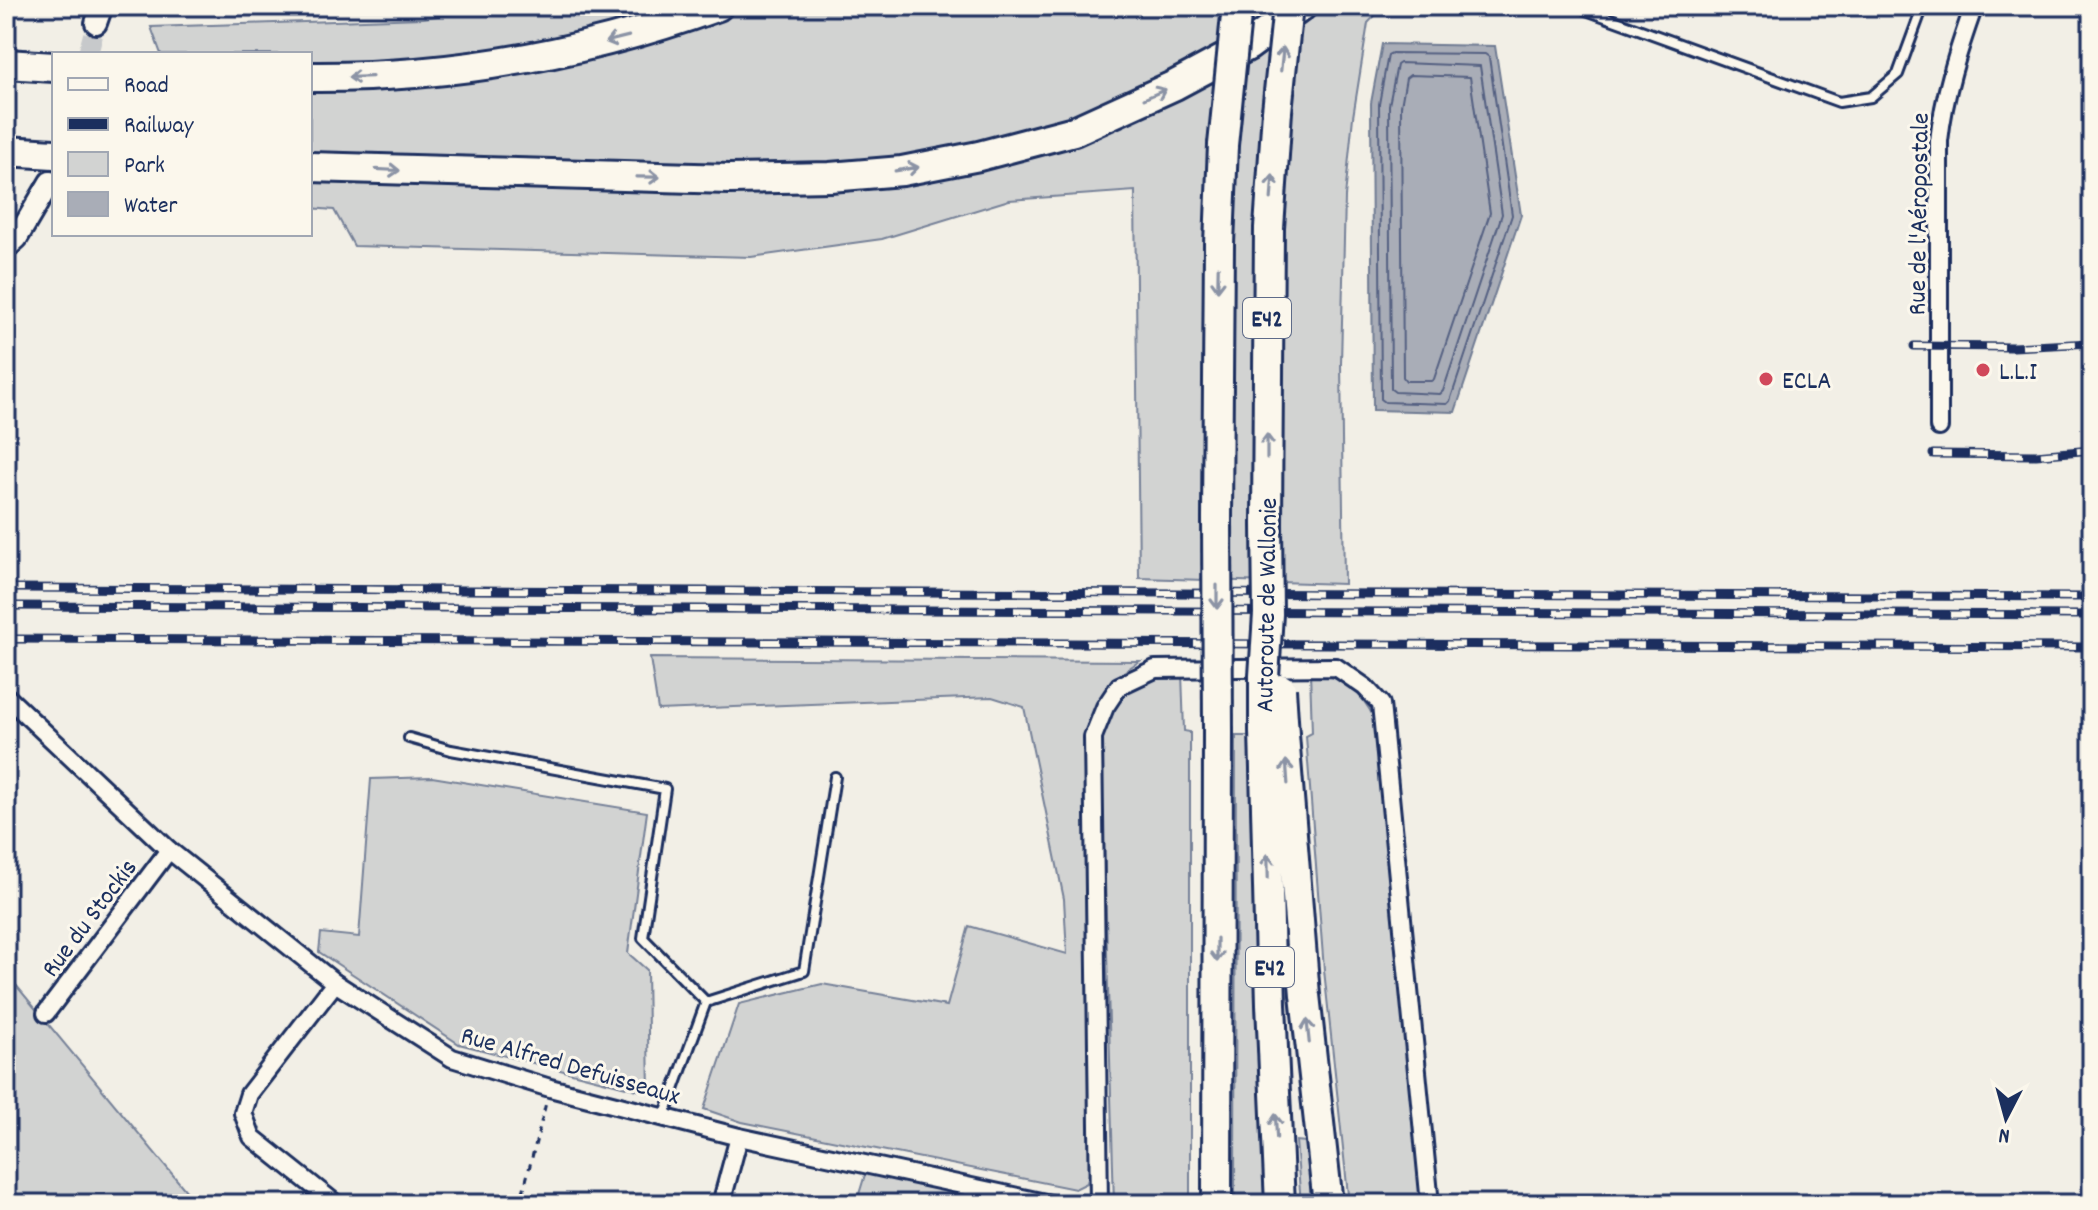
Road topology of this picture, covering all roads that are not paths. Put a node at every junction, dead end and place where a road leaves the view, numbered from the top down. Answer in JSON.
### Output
{"nodes":[{"id":1,"x":718,"y":6,"type":"edge"},
{"id":2,"x":1237,"y":6,"type":"edge"},
{"id":3,"x":1288,"y":6,"type":"edge"},
{"id":4,"x":1302,"y":6,"type":"edge"},
{"id":5,"x":1582,"y":6,"type":"edge"},
{"id":6,"x":1923,"y":6,"type":"edge"},
{"id":7,"x":1974,"y":6,"type":"edge"},
{"id":8,"x":6,"y":64,"type":"edge"},
{"id":9,"x":52,"y":67,"type":"edge"},
{"id":10,"x":312,"y":77,"type":"edge"},
{"id":11,"x":6,"y":151,"type":"edge"},
{"id":12,"x":52,"y":154,"type":"edge"},
{"id":13,"x":312,"y":167,"type":"edge"},
{"id":14,"x":50,"y":182,"type":"dead end"},
{"id":15,"x":6,"y":248,"type":"edge"},
{"id":16,"x":1939,"y":427,"type":"dead end"},
{"id":17,"x":6,"y":696,"type":"edge"},
{"id":18,"x":1274,"y":733,"type":"junction"},
{"id":19,"x":409,"y":738,"type":"dead end"},
{"id":20,"x":835,"y":777,"type":"dead end"},
{"id":21,"x":169,"y":850,"type":"junction"},
{"id":22,"x":335,"y":983,"type":"junction"},
{"id":23,"x":706,"y":1002,"type":"junction"},
{"id":24,"x":46,"y":1013,"type":"dead end"},
{"id":25,"x":664,"y":1117,"type":"junction"},
{"id":26,"x":739,"y":1137,"type":"junction"},
{"id":27,"x":336,"y":1204,"type":"edge"},
{"id":28,"x":721,"y":1204,"type":"edge"},
{"id":29,"x":1050,"y":1204,"type":"edge"},
{"id":30,"x":1099,"y":1204,"type":"edge"},
{"id":31,"x":1217,"y":1204,"type":"edge"},
{"id":32,"x":1280,"y":1204,"type":"edge"},
{"id":33,"x":1328,"y":1204,"type":"edge"},
{"id":34,"x":1430,"y":1204,"type":"edge"}],
"edges":[{"from":1,"to":10,"type":"highway","one_way":true},
{"from":2,"to":31,"type":"highway","name":"Autoroute de Wallonie","number":"E42","one_way":true,"bridge":true},
{"from":18,"to":3,"type":"highway","name":"Autoroute de Wallonie","number":"E42","one_way":true,"bridge":true},
{"from":13,"to":4,"type":"highway","one_way":true},
{"from":5,"to":6,"type":"lane"},
{"from":7,"to":16,"type":"street","name":"Rue de l'Aéropostale"},
{"from":8,"to":9,"type":"highway"},
{"from":11,"to":12,"type":"highway"},
{"from":14,"to":15,"type":"street"},
{"from":17,"to":21,"type":"street","name":"Rue Alfred Defuisseaux"},
{"from":32,"to":18,"type":"highway","name":"Autoroute de Wallonie","number":"E42","one_way":true},
{"from":33,"to":18,"type":"highway","one_way":true},
{"from":19,"to":23,"type":"lane"},
{"from":20,"to":23,"type":"lane"},
{"from":21,"to":22,"type":"street","name":"Rue Alfred Defuisseaux"},
{"from":21,"to":24,"type":"street","name":"Rue du Stockis"},
{"from":22,"to":25,"type":"street","name":"Rue Alfred Defuisseaux"},
{"from":22,"to":27,"type":"street"},
{"from":23,"to":25,"type":"lane"},
{"from":25,"to":26,"type":"street","name":"Rue Alfred Defuisseaux"},
{"from":26,"to":28,"type":"street"},
{"from":26,"to":29,"type":"street","name":"Rue Alfred Defuisseaux"},
{"from":30,"to":34,"type":"street"}]}
